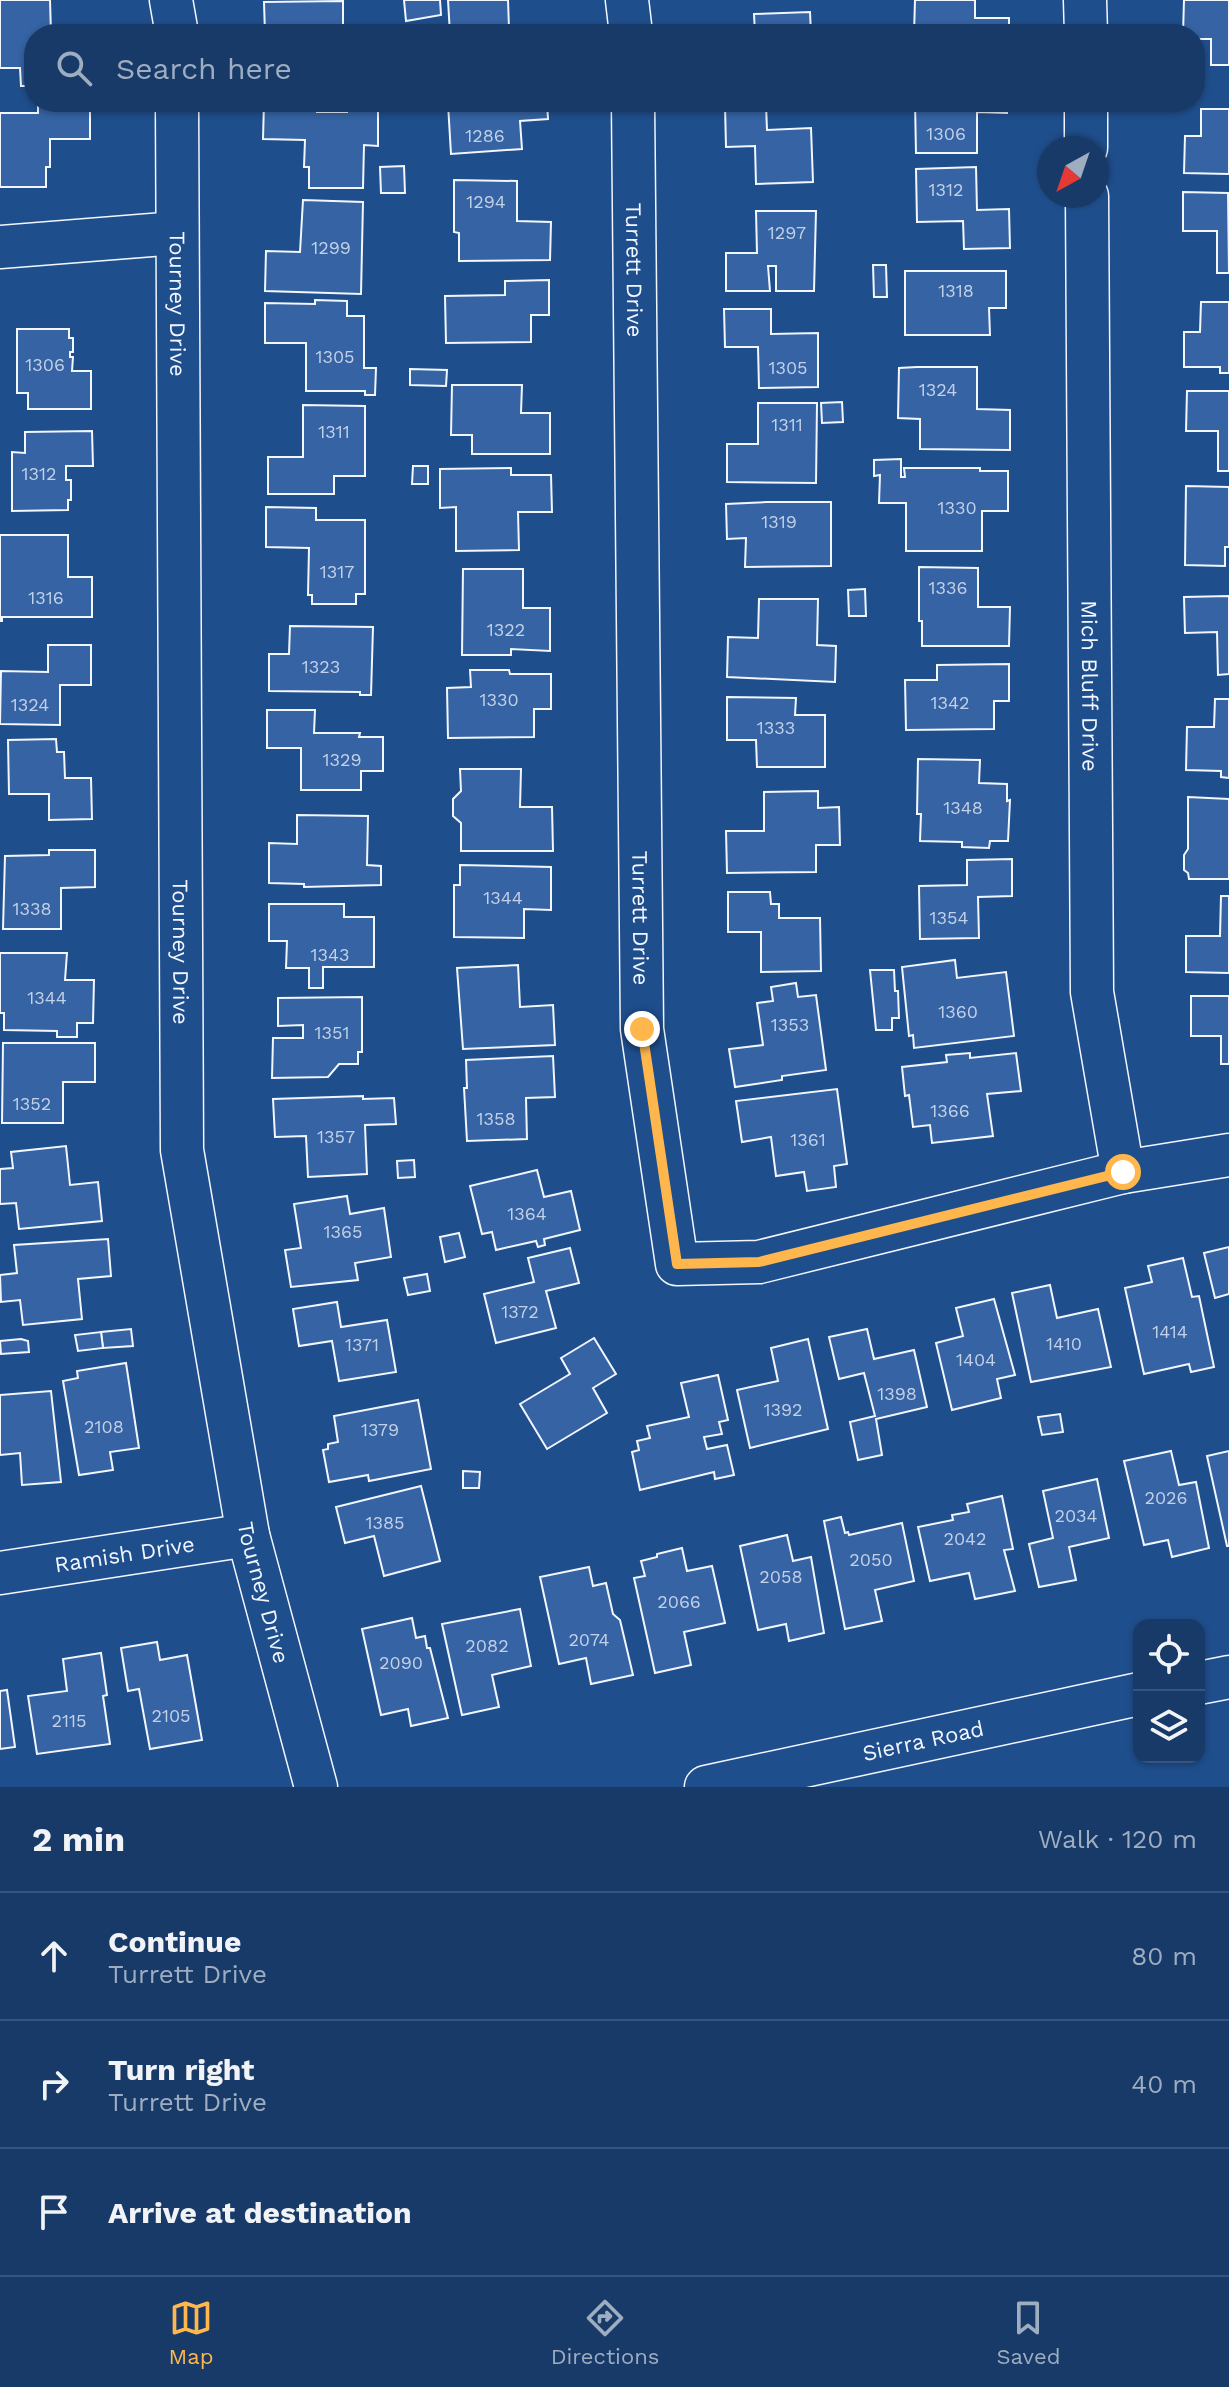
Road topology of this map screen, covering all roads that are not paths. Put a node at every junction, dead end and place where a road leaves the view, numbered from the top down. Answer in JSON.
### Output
{"nodes":[{"id":1,"x":171,"y":0,"type":"edge"},
{"id":2,"x":627,"y":0,"type":"edge"},
{"id":3,"x":1085,"y":0,"type":"edge"},
{"id":4,"x":175,"y":24,"type":"edge"},
{"id":5,"x":630,"y":24,"type":"edge"},
{"id":6,"x":1086,"y":24,"type":"edge"},
{"id":7,"x":177,"y":112,"type":"edge"},
{"id":8,"x":633,"y":112,"type":"edge"},
{"id":9,"x":1086,"y":112,"type":"edge"},
{"id":10,"x":1086,"y":136,"type":"edge"},
{"id":11,"x":1087,"y":208,"type":"edge"},
{"id":12,"x":177,"y":233,"type":"junction"},
{"id":13,"x":0,"y":247,"type":"edge"},
{"id":14,"x":1229,"y":1155,"type":"edge"},
{"id":15,"x":1123,"y":1172,"type":"junction"},
{"id":16,"x":248,"y":1535,"type":"junction"},
{"id":17,"x":0,"y":1573,"type":"edge"},
{"id":18,"x":1229,"y":1677,"type":"edge"},
{"id":19,"x":1205,"y":1682,"type":"edge"},
{"id":20,"x":1133,"y":1695,"type":"edge"},
{"id":21,"x":316,"y":1787,"type":"edge"},
{"id":22,"x":706,"y":1787,"type":"edge"}],
"edges":[{"from":1,"to":4,"type":"street"},
{"from":2,"to":5,"type":"street"},
{"from":3,"to":6,"type":"street"},
{"from":7,"to":12,"type":"street","name":"Tourney Drive"},
{"from":8,"to":15,"type":"street","name":"Turrett Drive"},
{"from":9,"to":10,"type":"street"},
{"from":11,"to":15,"type":"street","name":"Mich Bluff Drive"},
{"from":12,"to":13,"type":"street"},
{"from":12,"to":16,"type":"street","name":"Tourney Drive"},
{"from":14,"to":15,"type":"street","name":"Turrett Drive"},
{"from":16,"to":17,"type":"street","name":"Ramish Drive"},
{"from":16,"to":21,"type":"street","name":"Tourney Drive"},
{"from":18,"to":19,"type":"street"},
{"from":20,"to":22,"type":"street","name":"Sierra Road"}]}
